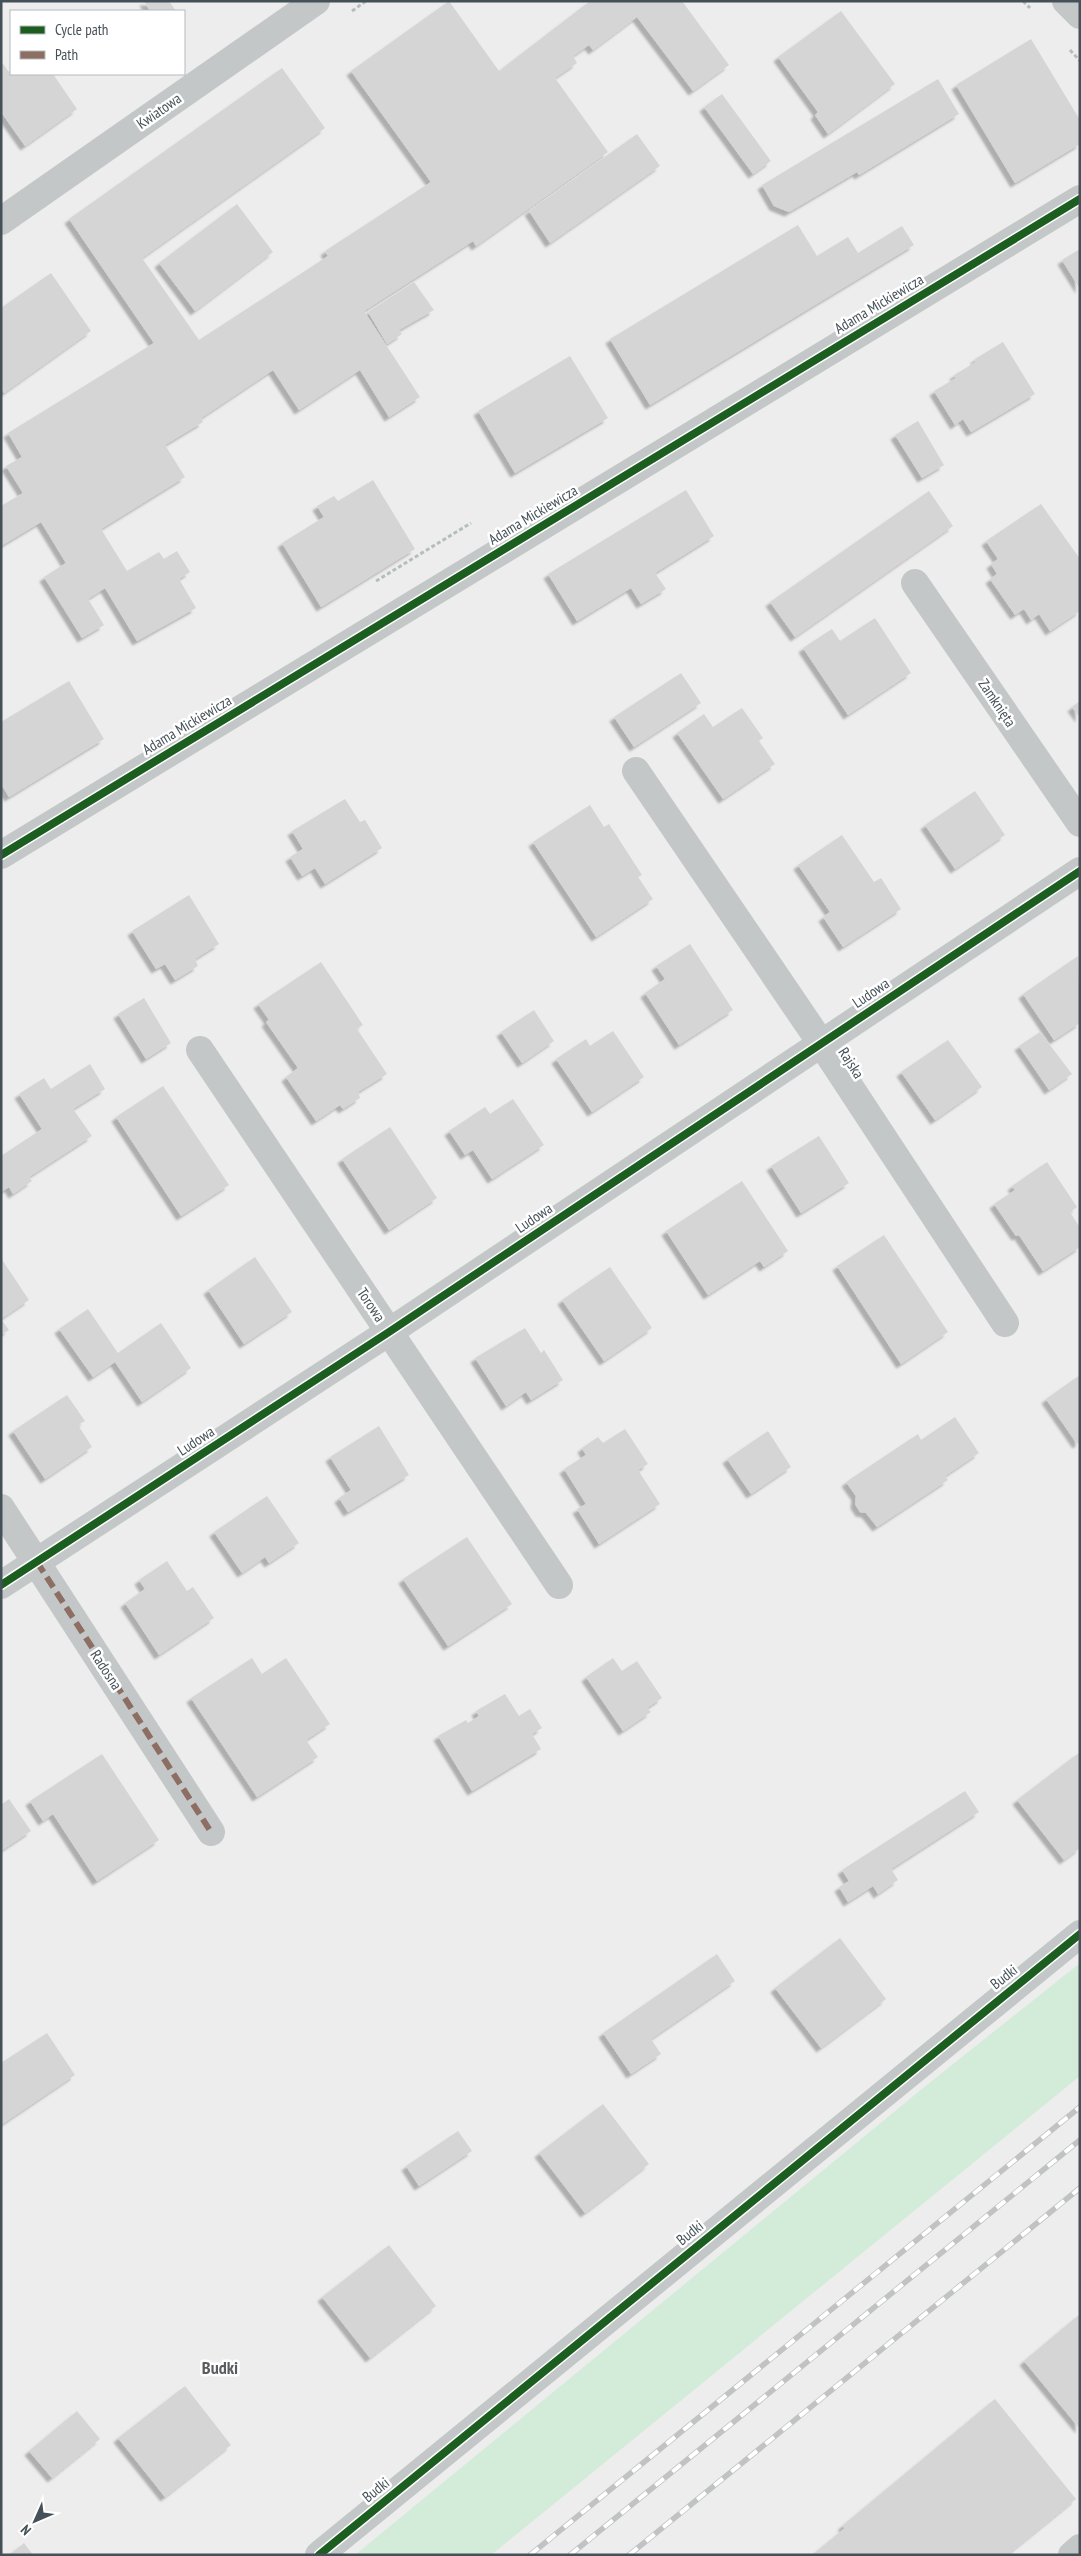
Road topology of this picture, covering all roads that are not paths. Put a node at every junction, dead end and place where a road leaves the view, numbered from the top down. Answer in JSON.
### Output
{"nodes":[{"id":1,"x":316,"y":1,"type":"edge"},
{"id":2,"x":1066,"y":1,"type":"edge"},
{"id":3,"x":1080,"y":15,"type":"edge"},
{"id":4,"x":1080,"y":199,"type":"edge"},
{"id":5,"x":1,"y":222,"type":"edge"},
{"id":6,"x":915,"y":583,"type":"dead end"},
{"id":7,"x":636,"y":771,"type":"dead end"},
{"id":8,"x":1080,"y":823,"type":"edge"},
{"id":9,"x":1,"y":854,"type":"edge"},
{"id":10,"x":1080,"y":871,"type":"edge"},
{"id":11,"x":821,"y":1043,"type":"junction"},
{"id":12,"x":200,"y":1050,"type":"dead end"},
{"id":13,"x":1005,"y":1322,"type":"dead end"},
{"id":14,"x":389,"y":1332,"type":"junction"},
{"id":15,"x":1,"y":1508,"type":"edge"},
{"id":16,"x":36,"y":1562,"type":"junction"},
{"id":17,"x":1,"y":1585,"type":"edge"},
{"id":18,"x":558,"y":1585,"type":"dead end"},
{"id":19,"x":211,"y":1832,"type":"dead end"},
{"id":20,"x":1080,"y":1934,"type":"edge"},
{"id":21,"x":1080,"y":2548,"type":"edge"},
{"id":22,"x":319,"y":2555,"type":"edge"},
{"id":23,"x":1072,"y":2555,"type":"edge"}],
"edges":[{"from":1,"to":5,"type":"street","name":"Kwiatowa"},
{"from":2,"to":3,"type":"street"},
{"from":4,"to":9,"type":"street","name":"Adama Mickiewicza"},
{"from":6,"to":8,"type":"street","name":"Zamknięta"},
{"from":7,"to":11,"type":"street","name":"Rajska"},
{"from":10,"to":11,"type":"street","name":"Ludowa"},
{"from":11,"to":13,"type":"street","name":"Rajska"},
{"from":11,"to":14,"type":"street","name":"Ludowa"},
{"from":12,"to":14,"type":"street","name":"Torowa"},
{"from":14,"to":16,"type":"street","name":"Ludowa"},
{"from":14,"to":18,"type":"street","name":"Torowa"},
{"from":15,"to":16,"type":"street","name":"Radosna"},
{"from":16,"to":17,"type":"street","name":"Ludowa"},
{"from":16,"to":19,"type":"street","name":"Radosna"},
{"from":20,"to":22,"type":"street","name":"Budki"},
{"from":21,"to":23,"type":"street"}]}
